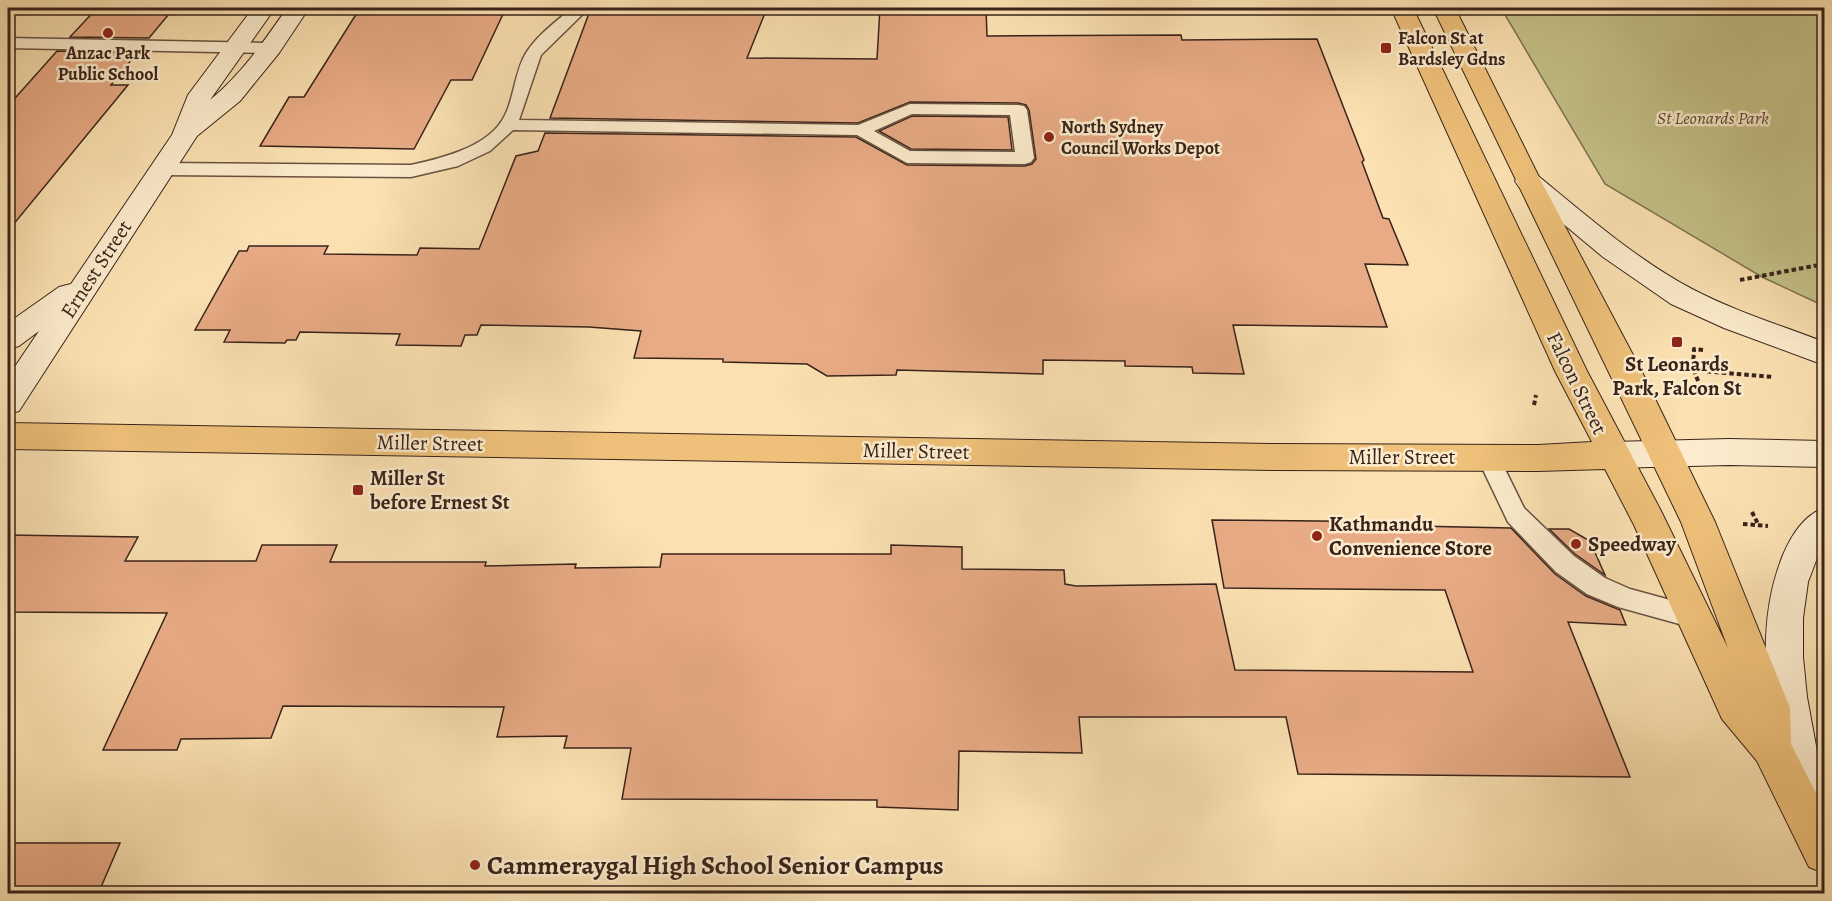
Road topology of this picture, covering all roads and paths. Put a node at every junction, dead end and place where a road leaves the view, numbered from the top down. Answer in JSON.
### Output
{"nodes":[{"id":1,"x":264,"y":8,"type":"edge"},
{"id":2,"x":298,"y":8,"type":"edge"},
{"id":3,"x":580,"y":8,"type":"edge"},
{"id":4,"x":1402,"y":8,"type":"edge"},
{"id":5,"x":1444,"y":8,"type":"edge"},
{"id":6,"x":8,"y":43,"type":"edge"},
{"id":7,"x":235,"y":47,"type":"junction"},
{"id":8,"x":271,"y":48,"type":"junction"},
{"id":9,"x":509,"y":125,"type":"junction"},
{"id":10,"x":860,"y":130,"type":"junction"},
{"id":11,"x":184,"y":135,"type":"junction"},
{"id":12,"x":162,"y":169,"type":"junction"},
{"id":13,"x":1528,"y":181,"type":"junction"},
{"id":14,"x":1824,"y":264,"type":"edge"},
{"id":15,"x":96,"y":269,"type":"junction"},
{"id":16,"x":1739,"y":280,"type":"dead end"},
{"id":17,"x":8,"y":338,"type":"edge"},
{"id":18,"x":1704,"y":350,"type":"dead end"},
{"id":19,"x":1824,"y":354,"type":"edge"},
{"id":20,"x":1693,"y":368,"type":"junction"},
{"id":21,"x":1677,"y":369,"type":"dead end"},
{"id":22,"x":1779,"y":377,"type":"dead end"},
{"id":23,"x":1704,"y":396,"type":"dead end"},
{"id":24,"x":8,"y":402,"type":"edge"},
{"id":25,"x":8,"y":436,"type":"edge"},
{"id":26,"x":1665,"y":453,"type":"junction"},
{"id":27,"x":1824,"y":454,"type":"edge"},
{"id":28,"x":1612,"y":455,"type":"junction"},
{"id":29,"x":1488,"y":457,"type":"junction"},
{"id":30,"x":1752,"y":512,"type":"dead end"},
{"id":31,"x":1824,"y":523,"type":"edge"},
{"id":32,"x":1736,"y":524,"type":"dead end"},
{"id":33,"x":1758,"y":524,"type":"junction"},
{"id":34,"x":1778,"y":529,"type":"dead end"},
{"id":35,"x":1694,"y":616,"type":"junction"},
{"id":36,"x":1771,"y":747,"type":"junction"},
{"id":37,"x":1817,"y":837,"type":"edge"}],
"edges":[{"from":1,"to":7,"type":"main road","name":"Ernest Street"},
{"from":2,"to":8,"type":"main road","name":"Ernest Street"},
{"from":3,"to":9,"type":"lane"},
{"from":4,"to":28,"type":"main road","name":"Falcon Street"},
{"from":5,"to":13,"type":"main road","name":"Falcon Street"},
{"from":6,"to":7,"type":"lane"},
{"from":7,"to":8,"type":"lane"},
{"from":7,"to":11,"type":"main road","name":"Ernest Street"},
{"from":8,"to":11,"type":"main road","name":"Ernest Street"},
{"from":9,"to":10,"type":"lane"},
{"from":9,"to":12,"type":"lane"},
{"from":10,"to":10,"type":"lane"},
{"from":11,"to":12,"type":"main road","name":"Ernest Street"},
{"from":12,"to":15,"type":"main road","name":"Ernest Street"},
{"from":13,"to":19,"type":"main road"},
{"from":13,"to":26,"type":"main road","name":"Falcon Street"},
{"from":14,"to":16,"type":"path"},
{"from":15,"to":17,"type":"main road"},
{"from":15,"to":24,"type":"main road","name":"Ernest Street"},
{"from":18,"to":20,"type":"path"},
{"from":20,"to":21,"type":"path"},
{"from":20,"to":22,"type":"path"},
{"from":20,"to":23,"type":"path"},
{"from":25,"to":29,"type":"main road","name":"Miller Street"},
{"from":26,"to":27,"type":"main road","name":"Miller Street"},
{"from":26,"to":28,"type":"main road","name":"Miller Street"},
{"from":26,"to":36,"type":"main road","name":"Falcon Street"},
{"from":28,"to":29,"type":"main road","name":"Miller Street"},
{"from":28,"to":35,"type":"main road","name":"Falcon Street"},
{"from":29,"to":35,"type":"lane"},
{"from":30,"to":33,"type":"path"},
{"from":31,"to":37,"type":"main road"},
{"from":32,"to":33,"type":"path"},
{"from":33,"to":34,"type":"path"},
{"from":35,"to":36,"type":"main road","name":"Falcon Street"},
{"from":36,"to":37,"type":"main road","name":"Falcon Street"}]}
